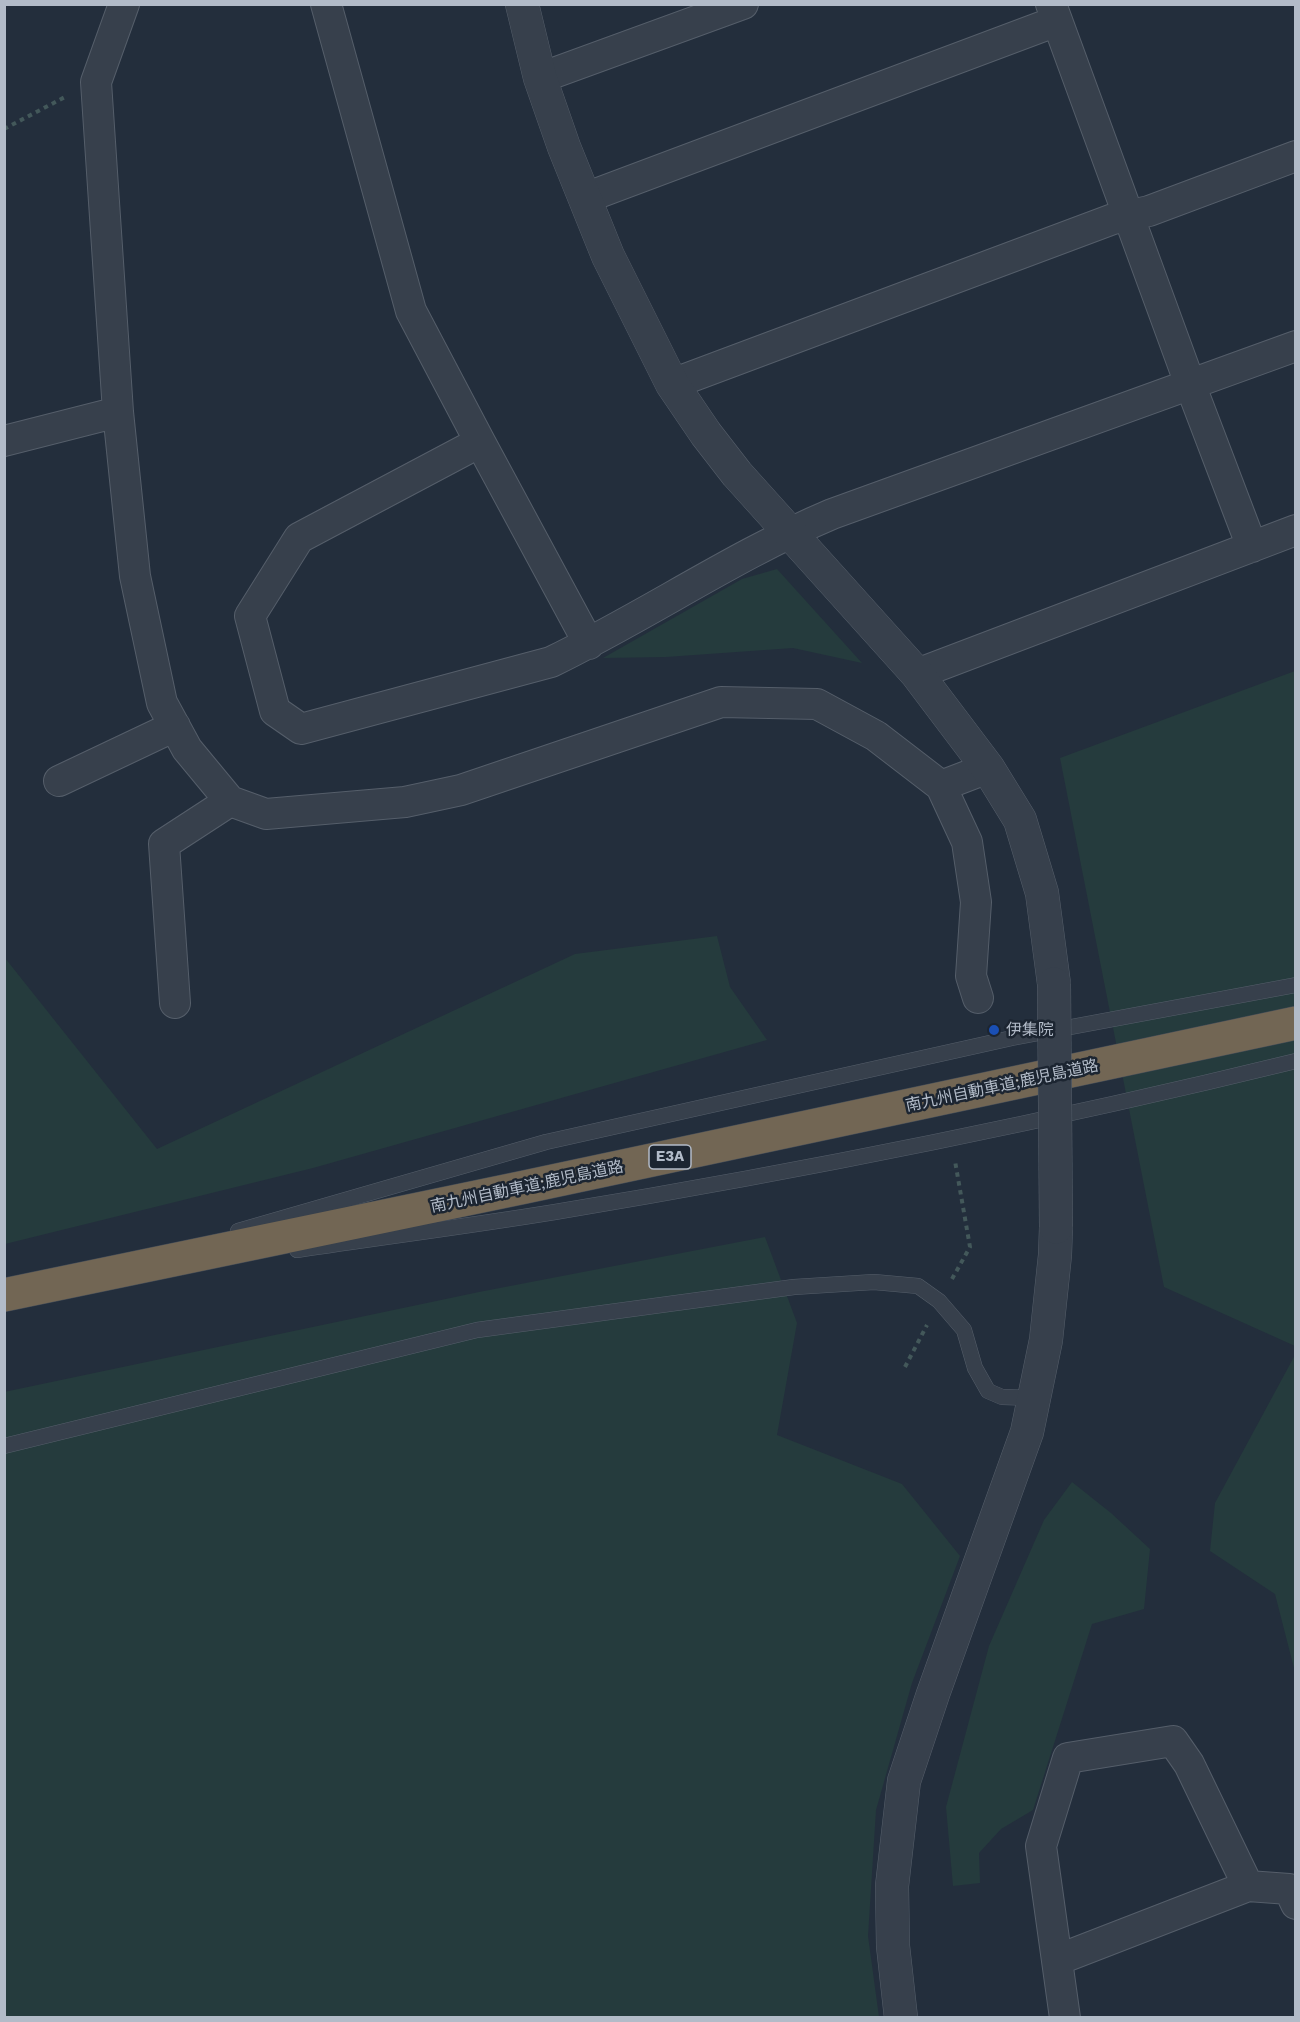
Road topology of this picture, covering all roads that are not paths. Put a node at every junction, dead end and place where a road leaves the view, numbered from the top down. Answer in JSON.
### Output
{"nodes":[{"id":1,"x":124,"y":4,"type":"edge"},
{"id":2,"x":326,"y":4,"type":"edge"},
{"id":3,"x":522,"y":4,"type":"edge"},
{"id":4,"x":742,"y":4,"type":"edge"},
{"id":5,"x":1054,"y":13,"type":"edge"},
{"id":6,"x":540,"y":78,"type":"junction"},
{"id":7,"x":1296,"y":156,"type":"edge"},
{"id":8,"x":585,"y":198,"type":"junction"},
{"id":9,"x":1130,"y":216,"type":"junction"},
{"id":10,"x":1296,"y":346,"type":"edge"},
{"id":11,"x":672,"y":384,"type":"junction"},
{"id":12,"x":1190,"y":384,"type":"junction"},
{"id":13,"x":118,"y":412,"type":"junction"},
{"id":14,"x":4,"y":441,"type":"edge"},
{"id":15,"x":480,"y":442,"type":"junction"},
{"id":16,"x":1296,"y":530,"type":"edge"},
{"id":17,"x":789,"y":532,"type":"junction"},
{"id":18,"x":1252,"y":547,"type":"junction"},
{"id":19,"x":589,"y":644,"type":"junction"},
{"id":20,"x":917,"y":675,"type":"junction"},
{"id":21,"x":175,"y":726,"type":"junction"},
{"id":22,"x":988,"y":768,"type":"junction"},
{"id":23,"x":59,"y":781,"type":"dead end"},
{"id":24,"x":941,"y":786,"type":"junction"},
{"id":25,"x":230,"y":801,"type":"junction"},
{"id":26,"x":1296,"y":985,"type":"edge"},
{"id":27,"x":978,"y":998,"type":"dead end"},
{"id":28,"x":175,"y":1003,"type":"dead end"},
{"id":29,"x":1296,"y":1023,"type":"edge"},
{"id":30,"x":1296,"y":1061,"type":"edge"},
{"id":31,"x":45,"y":1287,"type":"junction"},
{"id":32,"x":4,"y":1295,"type":"edge"},
{"id":33,"x":1034,"y":1398,"type":"junction"},
{"id":34,"x":4,"y":1446,"type":"edge"},
{"id":35,"x":1248,"y":1886,"type":"junction"},
{"id":36,"x":1296,"y":1904,"type":"edge"},
{"id":37,"x":1057,"y":1960,"type":"junction"},
{"id":38,"x":902,"y":2018,"type":"edge"},
{"id":39,"x":1065,"y":2018,"type":"edge"}],
"edges":[{"from":1,"to":13,"type":"street"},
{"from":2,"to":15,"type":"street"},
{"from":3,"to":6,"type":"street"},
{"from":4,"to":6,"type":"street"},
{"from":5,"to":8,"type":"street"},
{"from":5,"to":9,"type":"street"},
{"from":6,"to":8,"type":"street"},
{"from":7,"to":9,"type":"street"},
{"from":8,"to":11,"type":"street"},
{"from":9,"to":11,"type":"street"},
{"from":9,"to":12,"type":"street"},
{"from":10,"to":12,"type":"street"},
{"from":11,"to":17,"type":"street"},
{"from":12,"to":17,"type":"street"},
{"from":12,"to":18,"type":"street"},
{"from":13,"to":14,"type":"street"},
{"from":13,"to":21,"type":"street"},
{"from":15,"to":19,"type":"street"},
{"from":15,"to":19,"type":"street"},
{"from":16,"to":18,"type":"street"},
{"from":17,"to":19,"type":"street"},
{"from":17,"to":20,"type":"street"},
{"from":18,"to":20,"type":"street"},
{"from":20,"to":22,"type":"street"},
{"from":21,"to":23,"type":"street"},
{"from":21,"to":25,"type":"street"},
{"from":22,"to":24,"type":"street"},
{"from":22,"to":33,"type":"street","bridge":true},
{"from":24,"to":25,"type":"street"},
{"from":24,"to":27,"type":"street"},
{"from":25,"to":28,"type":"street"},
{"from":26,"to":31,"type":"lane"},
{"from":29,"to":31,"type":"highway","name":"南九州自動車道;鹿児島道路","number":"E3A"},
{"from":30,"to":31,"type":"lane"},
{"from":31,"to":32,"type":"highway","name":"南九州自動車道;鹿児島道路","number":"E3A"},
{"from":33,"to":34,"type":"lane"},
{"from":33,"to":38,"type":"street"},
{"from":35,"to":36,"type":"street"},
{"from":35,"to":37,"type":"street"},
{"from":35,"to":37,"type":"street"},
{"from":37,"to":39,"type":"street"}]}
